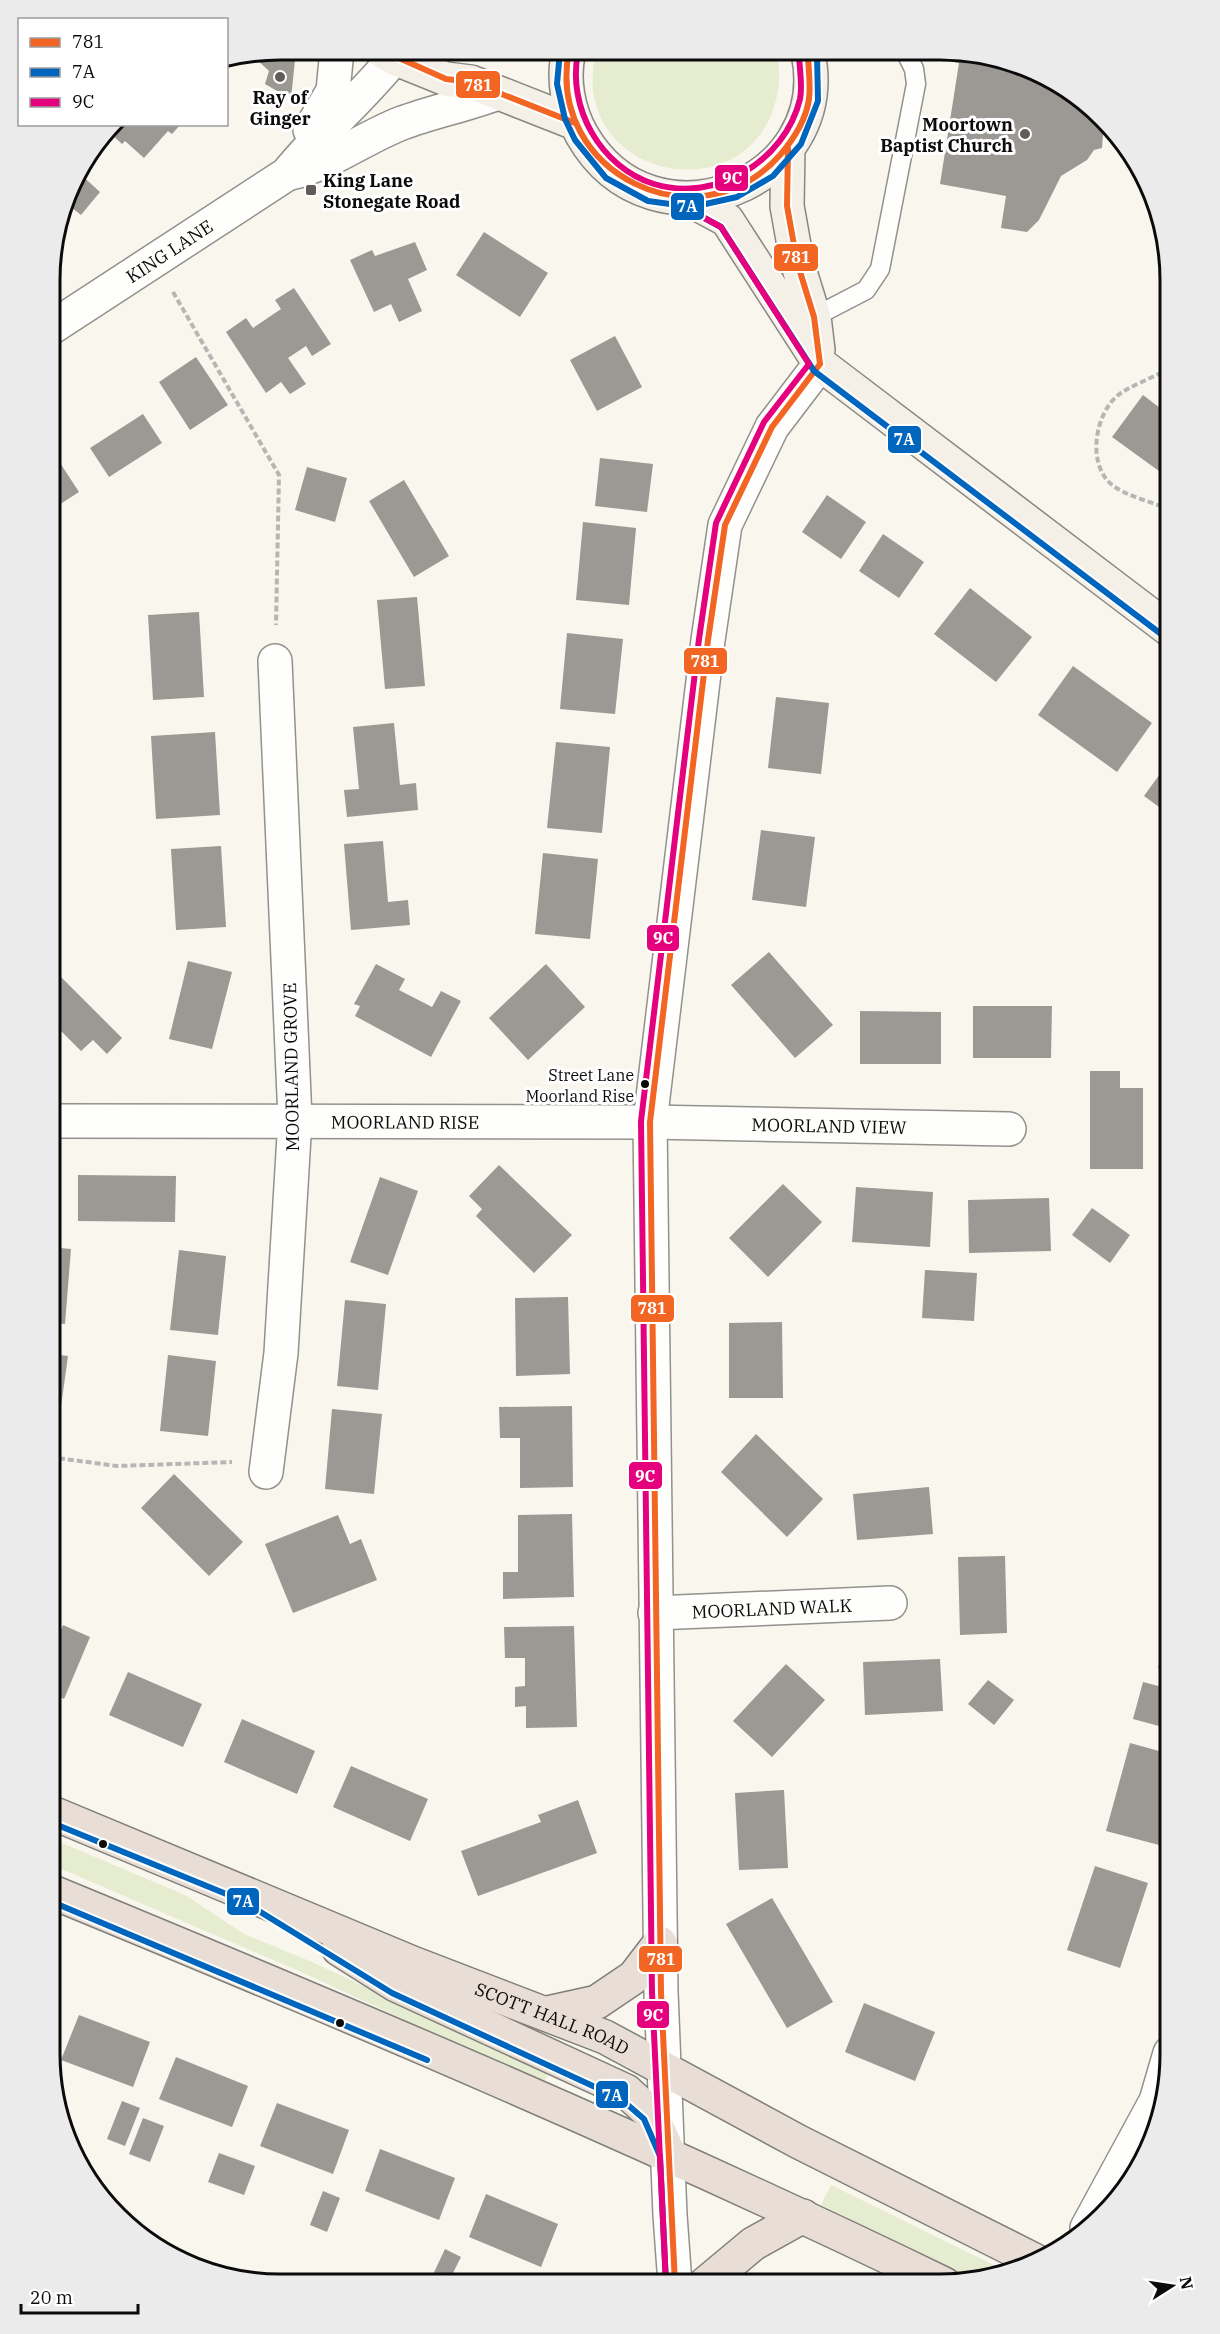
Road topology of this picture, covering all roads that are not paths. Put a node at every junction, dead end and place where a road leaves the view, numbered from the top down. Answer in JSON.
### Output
{"nodes":[{"id":1,"x":338,"y":60,"type":"edge"},
{"id":2,"x":387,"y":60,"type":"edge"},
{"id":3,"x":406,"y":60,"type":"edge"},
{"id":4,"x":569,"y":60,"type":"edge"},
{"id":5,"x":810,"y":60,"type":"edge"},
{"id":6,"x":910,"y":60,"type":"edge"},
{"id":7,"x":495,"y":94,"type":"junction"},
{"id":8,"x":575,"y":123,"type":"junction"},
{"id":9,"x":788,"y":148,"type":"junction"},
{"id":10,"x":287,"y":174,"type":"junction"},
{"id":11,"x":688,"y":199,"type":"junction"},
{"id":12,"x":814,"y":317,"type":"junction"},
{"id":13,"x":60,"y":322,"type":"edge"},
{"id":14,"x":820,"y":364,"type":"junction"},
{"id":15,"x":1160,"y":622,"type":"edge"},
{"id":16,"x":275,"y":661,"type":"road end"},
{"id":17,"x":295,"y":1119,"type":"junction"},
{"id":18,"x":60,"y":1120,"type":"edge"},
{"id":19,"x":650,"y":1122,"type":"junction"},
{"id":20,"x":1009,"y":1129,"type":"dead end"},
{"id":21,"x":267,"y":1466,"type":"road end"},
{"id":22,"x":890,"y":1603,"type":"dead end"},
{"id":23,"x":655,"y":1613,"type":"junction"},
{"id":24,"x":60,"y":1816,"type":"edge"},
{"id":25,"x":245,"y":1892,"type":"junction"},
{"id":26,"x":60,"y":1895,"type":"edge"},
{"id":27,"x":660,"y":1943,"type":"junction"},
{"id":28,"x":546,"y":2013,"type":"junction"},
{"id":29,"x":666,"y":2070,"type":"junction"},
{"id":30,"x":1155,"y":2104,"type":"edge"},
{"id":31,"x":669,"y":2154,"type":"junction"},
{"id":32,"x":1098,"y":2207,"type":"edge"},
{"id":33,"x":803,"y":2216,"type":"junction"},
{"id":34,"x":1026,"y":2256,"type":"edge"},
{"id":35,"x":674,"y":2274,"type":"edge"},
{"id":36,"x":717,"y":2274,"type":"edge"},
{"id":37,"x":923,"y":2274,"type":"edge"}],
"edges":[{"from":1,"to":10,"type":"street","name":"KING LANE"},
{"from":2,"to":10,"type":"street","name":"KING LANE"},
{"from":3,"to":7,"type":"main road"},
{"from":4,"to":8,"type":"main road"},
{"from":5,"to":9,"type":"main road"},
{"from":6,"to":12,"type":"lane"},
{"from":7,"to":8,"type":"main road"},
{"from":7,"to":10,"type":"street","name":"KING LANE"},
{"from":8,"to":11,"type":"main road"},
{"from":9,"to":11,"type":"main road"},
{"from":9,"to":12,"type":"main road"},
{"from":10,"to":13,"type":"street","name":"KING LANE"},
{"from":11,"to":14,"type":"main road"},
{"from":12,"to":14,"type":"main road"},
{"from":14,"to":15,"type":"main road"},
{"from":14,"to":19,"type":"street"},
{"from":16,"to":17,"type":"street","name":"MOORLAND GROVE"},
{"from":17,"to":18,"type":"street","name":"MOORLAND RISE"},
{"from":17,"to":19,"type":"street","name":"MOORLAND RISE"},
{"from":17,"to":21,"type":"street","name":"MOORLAND GROVE"},
{"from":19,"to":20,"type":"street","name":"MOORLAND VIEW"},
{"from":19,"to":23,"type":"street"},
{"from":22,"to":23,"type":"street","name":"MOORLAND WALK"},
{"from":23,"to":27,"type":"street"},
{"from":24,"to":25,"type":"highway","name":"SCOTT HALL ROAD"},
{"from":25,"to":28,"type":"highway","name":"SCOTT HALL ROAD"},
{"from":25,"to":31,"type":"highway"},
{"from":26,"to":31,"type":"highway"},
{"from":27,"to":28,"type":"highway"},
{"from":27,"to":29,"type":"street"},
{"from":28,"to":29,"type":"highway","name":"SCOTT HALL ROAD"},
{"from":29,"to":31,"type":"street"},
{"from":29,"to":34,"type":"highway","name":"SCOTT HALL ROAD"},
{"from":30,"to":32,"type":"street"},
{"from":31,"to":33,"type":"highway"},
{"from":31,"to":35,"type":"street"},
{"from":33,"to":36,"type":"highway"},
{"from":33,"to":37,"type":"highway"}]}
